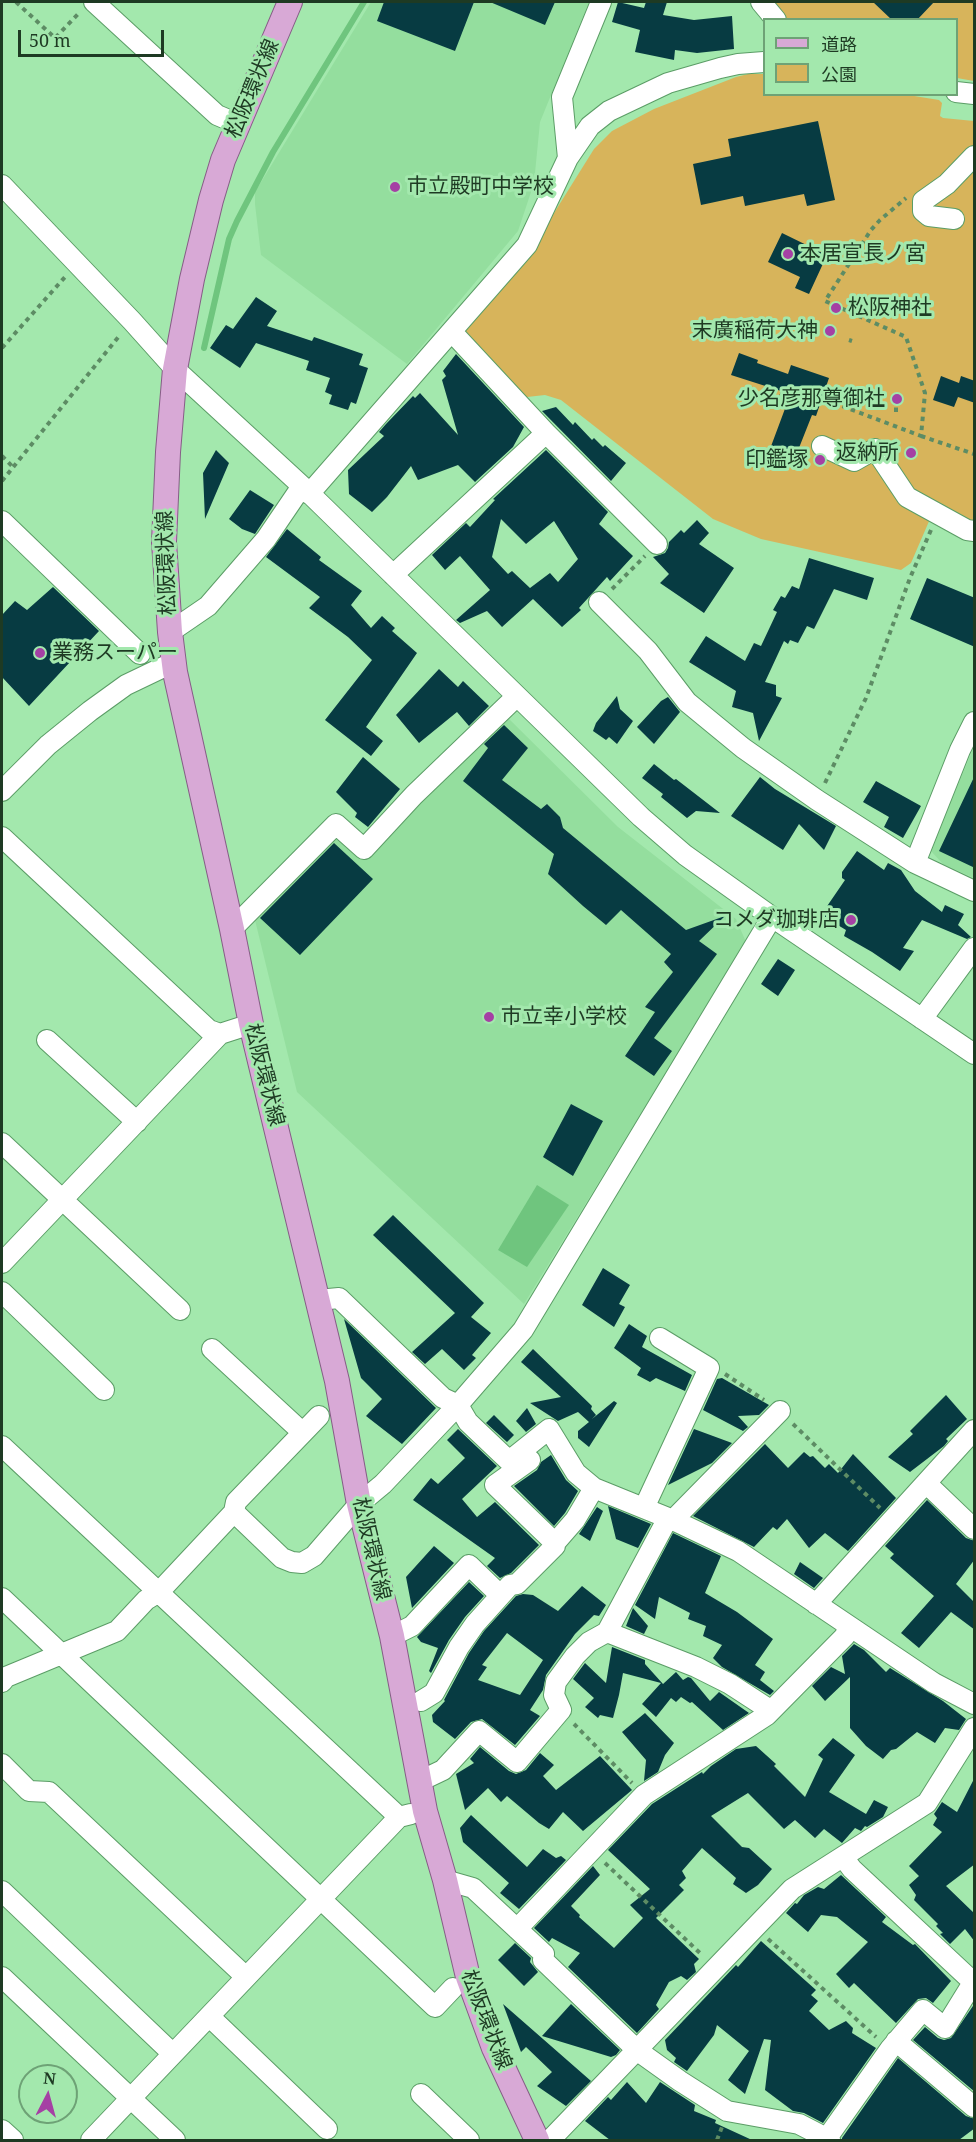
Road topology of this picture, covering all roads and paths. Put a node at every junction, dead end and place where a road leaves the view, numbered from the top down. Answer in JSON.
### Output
{"nodes":[{"id":1,"x":16,"y":2,"type":"edge"},
{"id":2,"x":290,"y":2,"type":"edge"},
{"id":3,"x":601,"y":2,"type":"edge"},
{"id":4,"x":761,"y":2,"type":"edge"},
{"id":5,"x":89,"y":5,"type":"edge"},
{"id":6,"x":774,"y":18,"type":"edge"},
{"id":7,"x":763,"y":62,"type":"edge"},
{"id":8,"x":958,"y":92,"type":"edge"},
{"id":9,"x":975,"y":94,"type":"edge"},
{"id":10,"x":238,"y":124,"type":"junction"},
{"id":11,"x":975,"y":156,"type":"edge"},
{"id":12,"x":568,"y":158,"type":"junction"},
{"id":13,"x":914,"y":191,"type":"dead end"},
{"id":14,"x":4,"y":193,"type":"edge"},
{"id":15,"x":954,"y":219,"type":"dead end"},
{"id":16,"x":74,"y":260,"type":"junction"},
{"id":17,"x":132,"y":321,"type":"junction"},
{"id":18,"x":452,"y":332,"type":"junction"},
{"id":19,"x":2,"y":348,"type":"edge"},
{"id":20,"x":175,"y":369,"type":"junction"},
{"id":21,"x":834,"y":403,"type":"dead end"},
{"id":22,"x":546,"y":433,"type":"junction"},
{"id":23,"x":921,"y":436,"type":"junction"},
{"id":24,"x":822,"y":446,"type":"dead end"},
{"id":25,"x":975,"y":454,"type":"edge"},
{"id":26,"x":2,"y":456,"type":"edge"},
{"id":27,"x":13,"y":467,"type":"junction"},
{"id":28,"x":2,"y":481,"type":"edge"},
{"id":29,"x":306,"y":490,"type":"junction"},
{"id":30,"x":939,"y":513,"type":"junction"},
{"id":31,"x":2,"y":521,"type":"edge"},
{"id":32,"x":975,"y":531,"type":"edge"},
{"id":33,"x":657,"y":544,"type":"joint"},
{"id":34,"x":393,"y":575,"type":"junction"},
{"id":35,"x":599,"y":602,"type":"joint"},
{"id":36,"x":170,"y":632,"type":"junction"},
{"id":37,"x":140,"y":654,"type":"dead end"},
{"id":38,"x":174,"y":662,"type":"junction"},
{"id":39,"x":516,"y":697,"type":"junction"},
{"id":40,"x":975,"y":722,"type":"edge"},
{"id":41,"x":2,"y":790,"type":"edge"},
{"id":42,"x":817,"y":800,"type":"junction"},
{"id":43,"x":2,"y":837,"type":"edge"},
{"id":44,"x":915,"y":863,"type":"junction"},
{"id":45,"x":975,"y":891,"type":"edge"},
{"id":46,"x":772,"y":917,"type":"junction"},
{"id":47,"x":232,"y":929,"type":"junction"},
{"id":48,"x":975,"y":948,"type":"edge"},
{"id":49,"x":922,"y":1019,"type":"junction"},
{"id":50,"x":251,"y":1024,"type":"junction"},
{"id":51,"x":219,"y":1034,"type":"junction"},
{"id":52,"x":47,"y":1040,"type":"dead end"},
{"id":53,"x":975,"y":1054,"type":"edge"},
{"id":54,"x":136,"y":1122,"type":"junction"},
{"id":55,"x":2,"y":1143,"type":"edge"},
{"id":56,"x":61,"y":1199,"type":"junction"},
{"id":57,"x":2,"y":1263,"type":"edge"},
{"id":58,"x":2,"y":1292,"type":"edge"},
{"id":59,"x":318,"y":1300,"type":"junction"},
{"id":60,"x":180,"y":1310,"type":"dead end"},
{"id":61,"x":660,"y":1338,"type":"dead end"},
{"id":62,"x":212,"y":1348,"type":"dead end"},
{"id":63,"x":722,"y":1372,"type":"dead end"},
{"id":64,"x":104,"y":1390,"type":"dead end"},
{"id":65,"x":458,"y":1406,"type":"junction"},
{"id":66,"x":780,"y":1411,"type":"junction"},
{"id":67,"x":319,"y":1416,"type":"dead end"},
{"id":68,"x":975,"y":1430,"type":"edge"},
{"id":69,"x":302,"y":1432,"type":"junction"},
{"id":70,"x":556,"y":1440,"type":"junction"},
{"id":71,"x":2,"y":1446,"type":"edge"},
{"id":72,"x":926,"y":1483,"type":"junction"},
{"id":73,"x":594,"y":1488,"type":"junction"},
{"id":74,"x":359,"y":1504,"type":"junction"},
{"id":75,"x":645,"y":1508,"type":"junction"},
{"id":76,"x":234,"y":1512,"type":"junction"},
{"id":77,"x":671,"y":1519,"type":"junction"},
{"id":78,"x":892,"y":1519,"type":"junction"},
{"id":79,"x":975,"y":1529,"type":"edge"},
{"id":80,"x":555,"y":1543,"type":"junction"},
{"id":81,"x":159,"y":1592,"type":"junction"},
{"id":82,"x":500,"y":1595,"type":"junction"},
{"id":83,"x":2,"y":1598,"type":"edge"},
{"id":84,"x":816,"y":1604,"type":"junction"},
{"id":85,"x":848,"y":1627,"type":"junction"},
{"id":86,"x":607,"y":1632,"type":"junction"},
{"id":87,"x":392,"y":1636,"type":"junction"},
{"id":88,"x":62,"y":1654,"type":"junction"},
{"id":89,"x":2,"y":1682,"type":"edge"},
{"id":90,"x":421,"y":1701,"type":"dead end"},
{"id":91,"x":975,"y":1704,"type":"edge"},
{"id":92,"x":561,"y":1710,"type":"junction"},
{"id":93,"x":770,"y":1710,"type":"junction"},
{"id":94,"x":975,"y":1728,"type":"edge"},
{"id":95,"x":2,"y":1764,"type":"edge"},
{"id":96,"x":420,"y":1781,"type":"junction"},
{"id":97,"x":644,"y":1795,"type":"junction"},
{"id":98,"x":425,"y":1811,"type":"junction"},
{"id":99,"x":399,"y":1817,"type":"junction"},
{"id":100,"x":592,"y":1851,"type":"junction"},
{"id":101,"x":843,"y":1857,"type":"junction"},
{"id":102,"x":445,"y":1880,"type":"junction"},
{"id":103,"x":2,"y":1892,"type":"edge"},
{"id":104,"x":321,"y":1898,"type":"junction"},
{"id":105,"x":755,"y":1927,"type":"junction"},
{"id":106,"x":517,"y":1929,"type":"junction"},
{"id":107,"x":716,"y":1968,"type":"junction"},
{"id":108,"x":2,"y":1977,"type":"edge"},
{"id":109,"x":246,"y":1977,"type":"junction"},
{"id":110,"x":974,"y":1982,"type":"edge"},
{"id":111,"x":453,"y":1988,"type":"dead end"},
{"id":112,"x":210,"y":2017,"type":"junction"},
{"id":113,"x":893,"y":2045,"type":"junction"},
{"id":114,"x":638,"y":2051,"type":"junction"},
{"id":115,"x":173,"y":2054,"type":"junction"},
{"id":116,"x":421,"y":2094,"type":"dead end"},
{"id":117,"x":130,"y":2099,"type":"junction"},
{"id":118,"x":975,"y":2108,"type":"edge"},
{"id":119,"x":327,"y":2129,"type":"dead end"},
{"id":120,"x":2,"y":2130,"type":"edge"},
{"id":121,"x":828,"y":2139,"type":"edge"},
{"id":122,"x":13,"y":2140,"type":"edge"},
{"id":123,"x":91,"y":2140,"type":"edge"},
{"id":124,"x":175,"y":2140,"type":"edge"},
{"id":125,"x":469,"y":2140,"type":"edge"},
{"id":126,"x":537,"y":2140,"type":"edge"},
{"id":127,"x":550,"y":2140,"type":"edge"}],
"edges":[{"from":1,"to":5,"type":"path"},
{"from":2,"to":10,"type":"main road","name":"松阪環状線"},
{"from":3,"to":12,"type":"street"},
{"from":4,"to":6,"type":"street"},
{"from":5,"to":10,"type":"street"},
{"from":7,"to":12,"type":"street"},
{"from":8,"to":9,"type":"street"},
{"from":10,"to":20,"type":"main road","name":"松阪環状線"},
{"from":11,"to":15,"type":"street"},
{"from":12,"to":18,"type":"street"},
{"from":13,"to":23,"type":"path"},
{"from":14,"to":16,"type":"street"},
{"from":16,"to":17,"type":"street"},
{"from":16,"to":19,"type":"path"},
{"from":17,"to":20,"type":"street"},
{"from":17,"to":27,"type":"path"},
{"from":18,"to":22,"type":"street"},
{"from":18,"to":29,"type":"street"},
{"from":20,"to":29,"type":"street"},
{"from":20,"to":36,"type":"main road","name":"松阪環状線"},
{"from":21,"to":23,"type":"path"},
{"from":22,"to":33,"type":"street"},
{"from":22,"to":34,"type":"street"},
{"from":23,"to":25,"type":"path"},
{"from":24,"to":30,"type":"street"},
{"from":26,"to":27,"type":"path"},
{"from":27,"to":28,"type":"path"},
{"from":29,"to":34,"type":"street"},
{"from":29,"to":36,"type":"street"},
{"from":30,"to":32,"type":"street"},
{"from":30,"to":42,"type":"path"},
{"from":31,"to":37,"type":"street"},
{"from":33,"to":35,"type":"path"},
{"from":34,"to":39,"type":"street"},
{"from":35,"to":42,"type":"street"},
{"from":36,"to":38,"type":"main road","name":"松阪環状線"},
{"from":38,"to":41,"type":"street"},
{"from":38,"to":47,"type":"main road","name":"松阪環状線"},
{"from":39,"to":46,"type":"street"},
{"from":39,"to":47,"type":"street"},
{"from":40,"to":44,"type":"street"},
{"from":42,"to":44,"type":"street"},
{"from":43,"to":51,"type":"street"},
{"from":44,"to":45,"type":"street"},
{"from":46,"to":49,"type":"street"},
{"from":46,"to":65,"type":"street"},
{"from":47,"to":50,"type":"main road","name":"松阪環状線"},
{"from":48,"to":49,"type":"street"},
{"from":49,"to":53,"type":"street"},
{"from":50,"to":51,"type":"street"},
{"from":50,"to":59,"type":"main road","name":"松阪環状線"},
{"from":51,"to":54,"type":"street"},
{"from":52,"to":54,"type":"street"},
{"from":54,"to":56,"type":"street"},
{"from":55,"to":56,"type":"street"},
{"from":56,"to":57,"type":"street"},
{"from":56,"to":60,"type":"street"},
{"from":58,"to":64,"type":"street"},
{"from":59,"to":65,"type":"street"},
{"from":59,"to":74,"type":"main road","name":"松阪環状線"},
{"from":61,"to":75,"type":"street"},
{"from":62,"to":69,"type":"street"},
{"from":63,"to":66,"type":"path"},
{"from":65,"to":70,"type":"street"},
{"from":65,"to":74,"type":"street"},
{"from":66,"to":77,"type":"street"},
{"from":66,"to":78,"type":"path"},
{"from":67,"to":69,"type":"street"},
{"from":68,"to":72,"type":"street"},
{"from":69,"to":76,"type":"street"},
{"from":70,"to":73,"type":"street"},
{"from":70,"to":80,"type":"street"},
{"from":71,"to":81,"type":"street"},
{"from":72,"to":78,"type":"street"},
{"from":72,"to":79,"type":"street"},
{"from":73,"to":75,"type":"street"},
{"from":73,"to":80,"type":"street"},
{"from":74,"to":76,"type":"street"},
{"from":74,"to":87,"type":"main road","name":"松阪環状線"},
{"from":75,"to":77,"type":"street"},
{"from":76,"to":81,"type":"street"},
{"from":77,"to":84,"type":"street"},
{"from":77,"to":86,"type":"street"},
{"from":78,"to":84,"type":"street"},
{"from":80,"to":82,"type":"street"},
{"from":81,"to":88,"type":"street"},
{"from":81,"to":99,"type":"street"},
{"from":82,"to":87,"type":"street"},
{"from":82,"to":90,"type":"street"},
{"from":83,"to":88,"type":"street"},
{"from":84,"to":85,"type":"street"},
{"from":85,"to":91,"type":"street"},
{"from":85,"to":93,"type":"street"},
{"from":86,"to":92,"type":"street"},
{"from":86,"to":93,"type":"street"},
{"from":87,"to":96,"type":"main road","name":"松阪環状線"},
{"from":88,"to":89,"type":"street"},
{"from":88,"to":104,"type":"street"},
{"from":92,"to":96,"type":"street"},
{"from":92,"to":97,"type":"path"},
{"from":93,"to":97,"type":"street"},
{"from":94,"to":101,"type":"street"},
{"from":95,"to":109,"type":"street"},
{"from":96,"to":98,"type":"main road","name":"松阪環状線"},
{"from":97,"to":100,"type":"street"},
{"from":98,"to":99,"type":"street"},
{"from":98,"to":102,"type":"main road","name":"松阪環状線"},
{"from":99,"to":104,"type":"street"},
{"from":100,"to":106,"type":"street"},
{"from":100,"to":107,"type":"path"},
{"from":101,"to":105,"type":"street"},
{"from":101,"to":110,"type":"street"},
{"from":102,"to":106,"type":"street"},
{"from":102,"to":126,"type":"main road","name":"松阪環状線"},
{"from":103,"to":115,"type":"street"},
{"from":104,"to":109,"type":"street"},
{"from":104,"to":111,"type":"street"},
{"from":105,"to":107,"type":"street"},
{"from":105,"to":113,"type":"path"},
{"from":106,"to":114,"type":"street"},
{"from":107,"to":114,"type":"street"},
{"from":108,"to":117,"type":"street"},
{"from":109,"to":112,"type":"street"},
{"from":110,"to":113,"type":"street"},
{"from":112,"to":115,"type":"street"},
{"from":112,"to":119,"type":"street"},
{"from":113,"to":118,"type":"street"},
{"from":113,"to":121,"type":"street"},
{"from":114,"to":121,"type":"street"},
{"from":114,"to":127,"type":"street"},
{"from":115,"to":117,"type":"street"},
{"from":116,"to":125,"type":"street"},
{"from":117,"to":123,"type":"street"},
{"from":117,"to":124,"type":"street"},
{"from":120,"to":122,"type":"street"}]}
